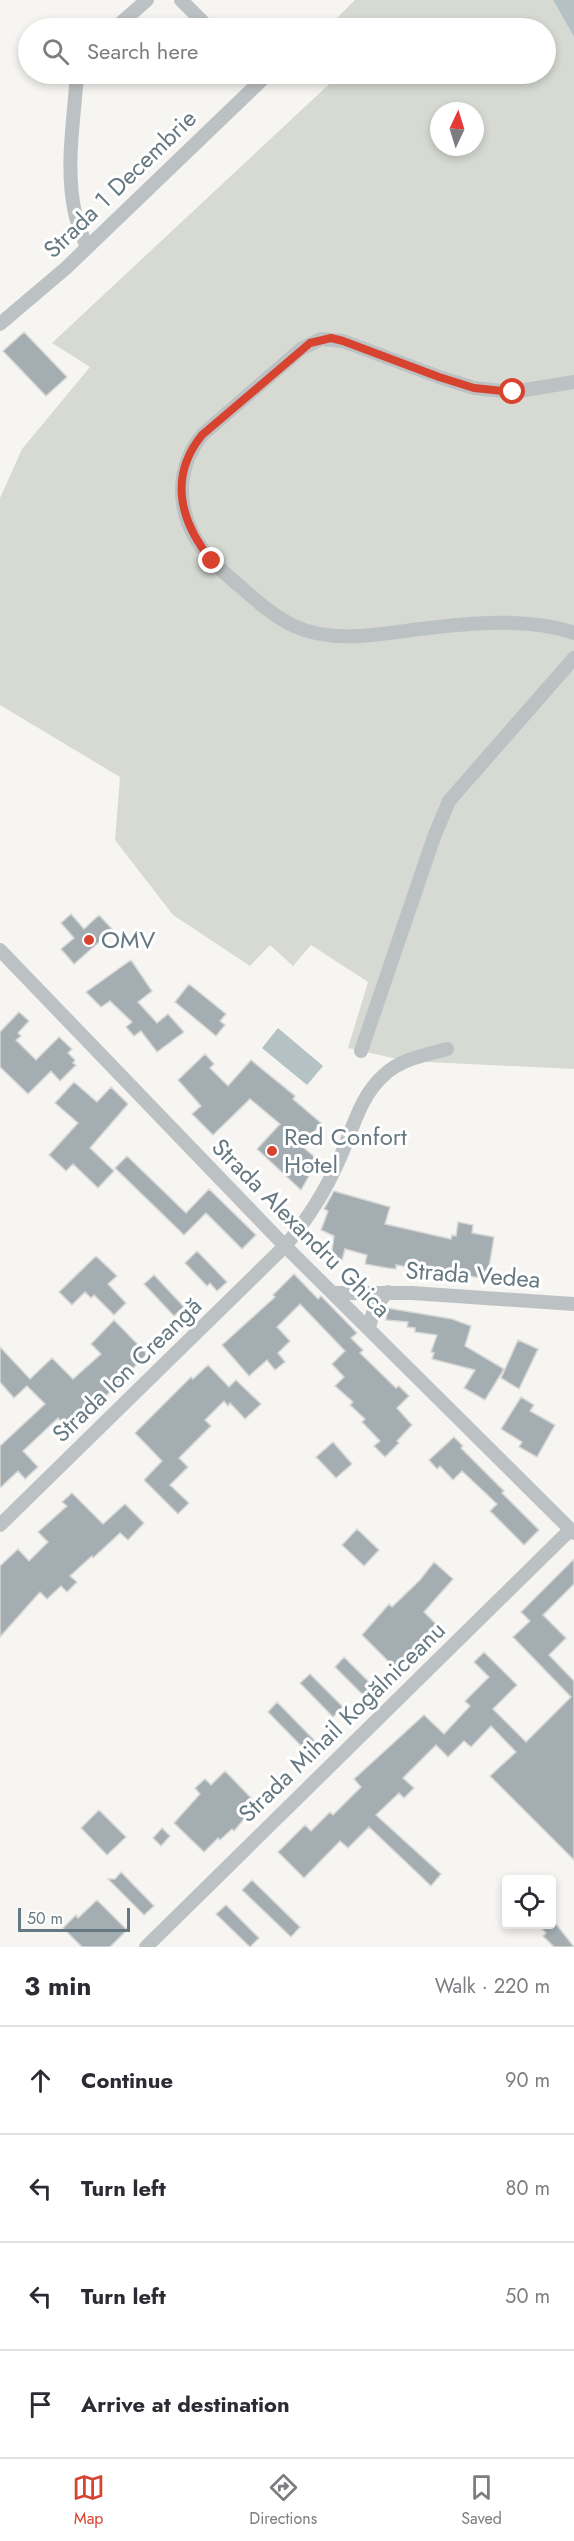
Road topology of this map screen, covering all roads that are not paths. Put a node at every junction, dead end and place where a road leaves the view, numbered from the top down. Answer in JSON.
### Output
{"nodes":[{"id":1,"x":147,"y":0,"type":"edge"},
{"id":2,"x":181,"y":0,"type":"edge"},
{"id":3,"x":126,"y":18,"type":"edge"},
{"id":4,"x":199,"y":18,"type":"edge"},
{"id":5,"x":76,"y":84,"type":"edge"},
{"id":6,"x":252,"y":84,"type":"edge"},
{"id":7,"x":87,"y":248,"type":"junction"},
{"id":8,"x":0,"y":324,"type":"edge"},
{"id":9,"x":574,"y":382,"type":"edge"},
{"id":10,"x":574,"y":633,"type":"edge"},
{"id":11,"x":574,"y":658,"type":"edge"},
{"id":12,"x":0,"y":950,"type":"edge"},
{"id":13,"x":447,"y":1049,"type":"dead end"},
{"id":14,"x":361,"y":1051,"type":"dead end"},
{"id":15,"x":285,"y":1246,"type":"junction"},
{"id":16,"x":388,"y":1292,"type":"junction"},
{"id":17,"x":333,"y":1293,"type":"junction"},
{"id":18,"x":574,"y":1304,"type":"edge"},
{"id":19,"x":369,"y":1329,"type":"junction"},
{"id":20,"x":0,"y":1525,"type":"edge"},
{"id":21,"x":572,"y":1532,"type":"edge"},
{"id":22,"x":146,"y":1947,"type":"edge"}],
"edges":[{"from":1,"to":3,"type":"street"},
{"from":2,"to":4,"type":"street"},
{"from":5,"to":7,"type":"street"},
{"from":6,"to":7,"type":"street","name":"Strada 1 Decembrie"},
{"from":7,"to":8,"type":"street","name":"Strada 1 Decembrie"},
{"from":9,"to":10,"type":"street"},
{"from":11,"to":14,"type":"street"},
{"from":12,"to":15,"type":"street","name":"Strada Alexandru Ghica"},
{"from":13,"to":15,"type":"street","name":"Strada Ion Creangă"},
{"from":15,"to":17,"type":"street","name":"Strada Alexandru Ghica"},
{"from":15,"to":20,"type":"street","name":"Strada Ion Creangă"},
{"from":16,"to":17,"type":"street","name":"Strada Vedea"},
{"from":16,"to":18,"type":"street","name":"Strada Vedea"},
{"from":16,"to":19,"type":"street"},
{"from":17,"to":19,"type":"street","name":"Strada Alexandru Ghica"},
{"from":19,"to":21,"type":"street","name":"Strada Alexandru Ghica"},
{"from":21,"to":22,"type":"street","name":"Strada Mihail Kogălniceanu"}]}
